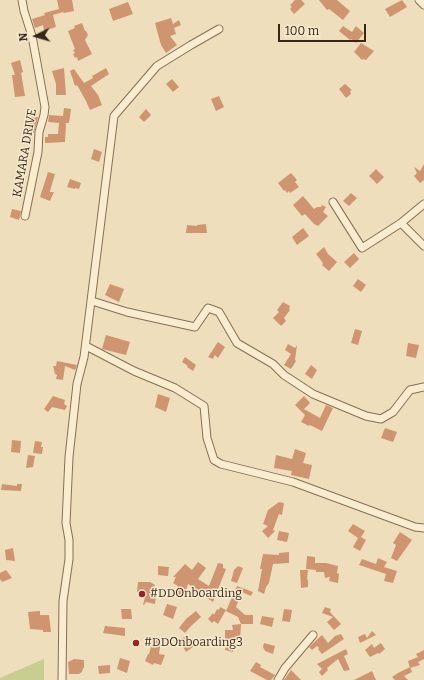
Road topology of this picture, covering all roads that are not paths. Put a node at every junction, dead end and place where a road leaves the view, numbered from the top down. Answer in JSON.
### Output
{"nodes":[{"id":1,"x":22,"y":0,"type":"edge"},
{"id":2,"x":419,"y":0,"type":"edge"},
{"id":3,"x":424,"y":5,"type":"edge"},
{"id":4,"x":220,"y":29,"type":"dead end"},
{"id":5,"x":333,"y":202,"type":"dead end"},
{"id":6,"x":424,"y":204,"type":"edge"},
{"id":7,"x":25,"y":216,"type":"dead end"},
{"id":8,"x":401,"y":223,"type":"junction"},
{"id":9,"x":424,"y":246,"type":"edge"},
{"id":10,"x":92,"y":301,"type":"junction"},
{"id":11,"x":86,"y":346,"type":"junction"},
{"id":12,"x":424,"y":387,"type":"edge"},
{"id":13,"x":424,"y":528,"type":"edge"},
{"id":14,"x":313,"y":635,"type":"dead end"},
{"id":15,"x":62,"y":680,"type":"edge"},
{"id":16,"x":278,"y":680,"type":"edge"}],
"edges":[{"from":1,"to":7,"type":"street","name":"KAMARA DRIVE"},
{"from":2,"to":3,"type":"street"},
{"from":4,"to":10,"type":"street"},
{"from":5,"to":8,"type":"street"},
{"from":6,"to":8,"type":"street"},
{"from":8,"to":9,"type":"street"},
{"from":10,"to":11,"type":"street"},
{"from":10,"to":12,"type":"street"},
{"from":11,"to":13,"type":"street"},
{"from":11,"to":15,"type":"street"},
{"from":14,"to":16,"type":"street"}]}
